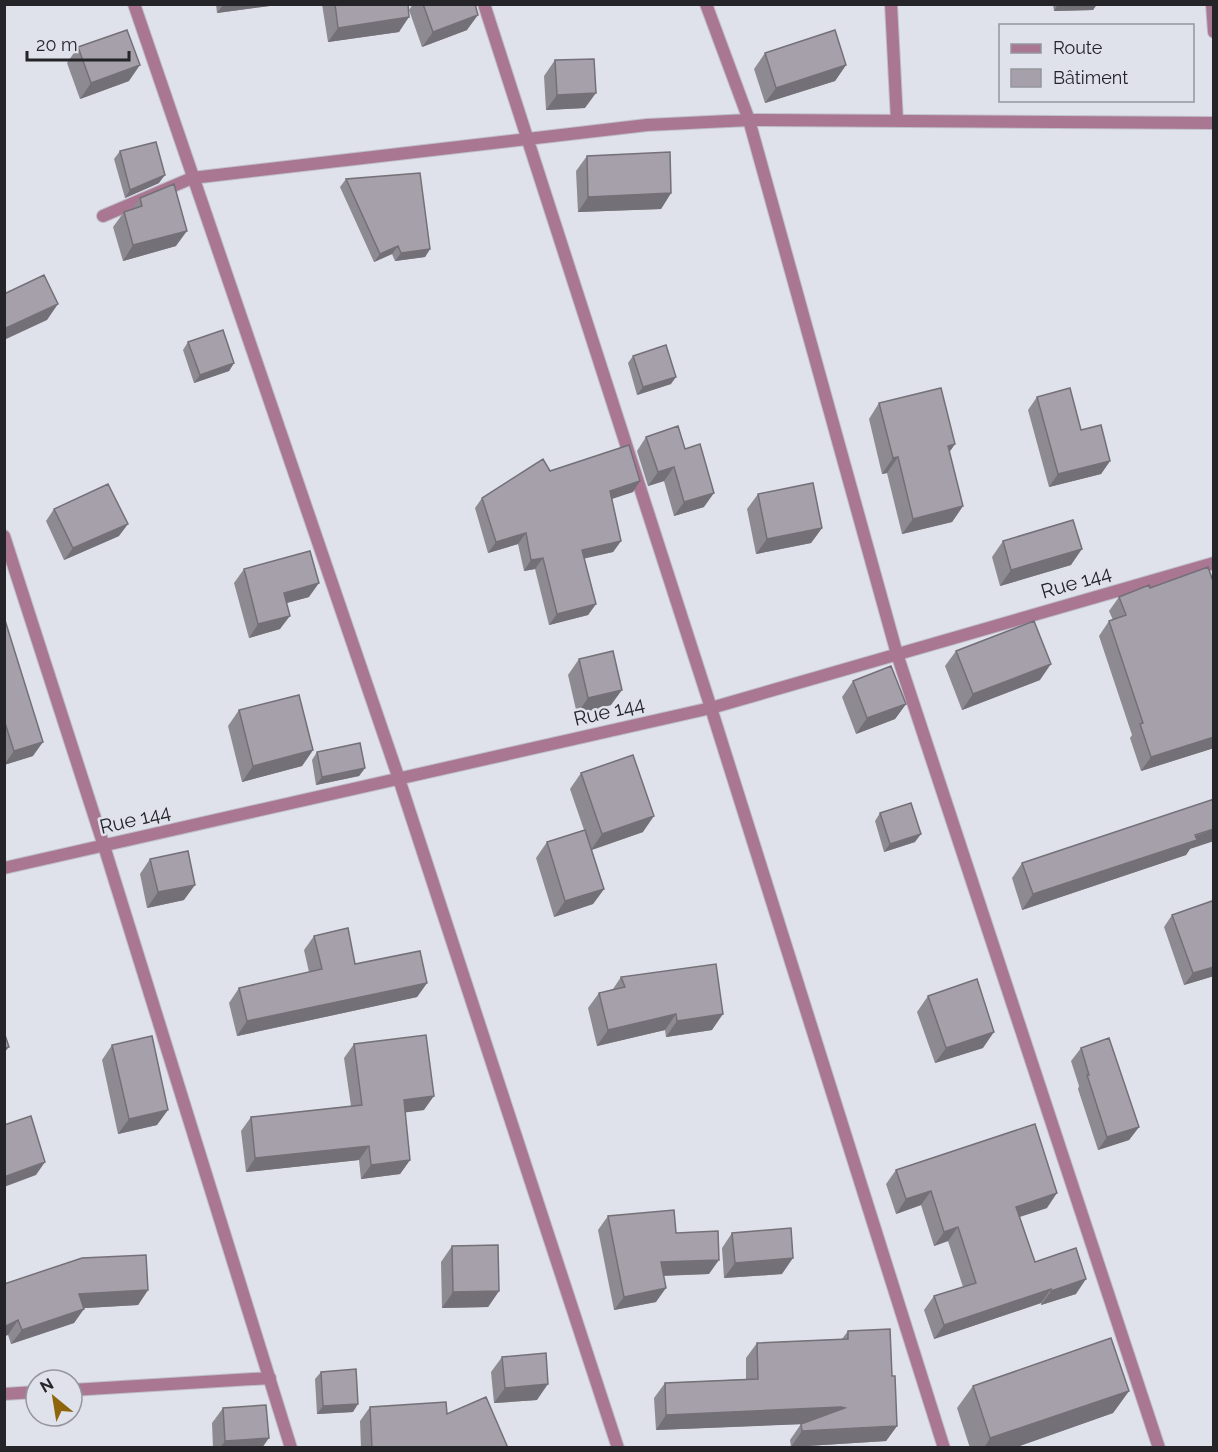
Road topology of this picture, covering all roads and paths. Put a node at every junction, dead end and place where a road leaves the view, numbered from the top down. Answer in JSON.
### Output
{"nodes":[{"id":1,"x":134,"y":4,"type":"edge"},
{"id":2,"x":484,"y":4,"type":"edge"},
{"id":3,"x":706,"y":4,"type":"edge"},
{"id":4,"x":891,"y":4,"type":"edge"},
{"id":5,"x":1212,"y":4,"type":"edge"},
{"id":6,"x":1214,"y":32,"type":"edge"},
{"id":7,"x":749,"y":120,"type":"junction"},
{"id":8,"x":897,"y":122,"type":"junction"},
{"id":9,"x":1214,"y":123,"type":"edge"},
{"id":10,"x":526,"y":139,"type":"junction"},
{"id":11,"x":192,"y":178,"type":"junction"},
{"id":12,"x":103,"y":216,"type":"dead end"},
{"id":13,"x":4,"y":536,"type":"edge"},
{"id":14,"x":1214,"y":563,"type":"edge"},
{"id":15,"x":897,"y":654,"type":"junction"},
{"id":16,"x":711,"y":708,"type":"junction"},
{"id":17,"x":399,"y":779,"type":"junction"},
{"id":18,"x":104,"y":846,"type":"junction"},
{"id":19,"x":4,"y":868,"type":"edge"},
{"id":20,"x":270,"y":1378,"type":"junction"},
{"id":21,"x":84,"y":1389,"type":"edge"},
{"id":22,"x":24,"y":1393,"type":"edge"},
{"id":23,"x":4,"y":1394,"type":"edge"},
{"id":24,"x":291,"y":1448,"type":"edge"},
{"id":25,"x":618,"y":1448,"type":"edge"},
{"id":26,"x":944,"y":1448,"type":"edge"},
{"id":27,"x":1158,"y":1448,"type":"edge"}],
"edges":[{"from":1,"to":11,"type":"street"},
{"from":2,"to":10,"type":"street"},
{"from":3,"to":7,"type":"street"},
{"from":4,"to":8,"type":"street"},
{"from":5,"to":6,"type":"street"},
{"from":7,"to":8,"type":"street"},
{"from":7,"to":10,"type":"street"},
{"from":7,"to":15,"type":"street"},
{"from":8,"to":9,"type":"street"},
{"from":10,"to":11,"type":"street"},
{"from":10,"to":16,"type":"street"},
{"from":11,"to":12,"type":"street"},
{"from":11,"to":17,"type":"street"},
{"from":13,"to":18,"type":"street"},
{"from":14,"to":15,"type":"street","name":"Rue 144"},
{"from":15,"to":16,"type":"street","name":"Rue 144"},
{"from":15,"to":27,"type":"street"},
{"from":16,"to":17,"type":"street","name":"Rue 144"},
{"from":16,"to":26,"type":"street"},
{"from":17,"to":18,"type":"street","name":"Rue 144"},
{"from":17,"to":25,"type":"street"},
{"from":18,"to":19,"type":"street","name":"Rue 144"},
{"from":18,"to":20,"type":"street"},
{"from":20,"to":21,"type":"street"},
{"from":20,"to":24,"type":"street"},
{"from":22,"to":23,"type":"street"}]}
